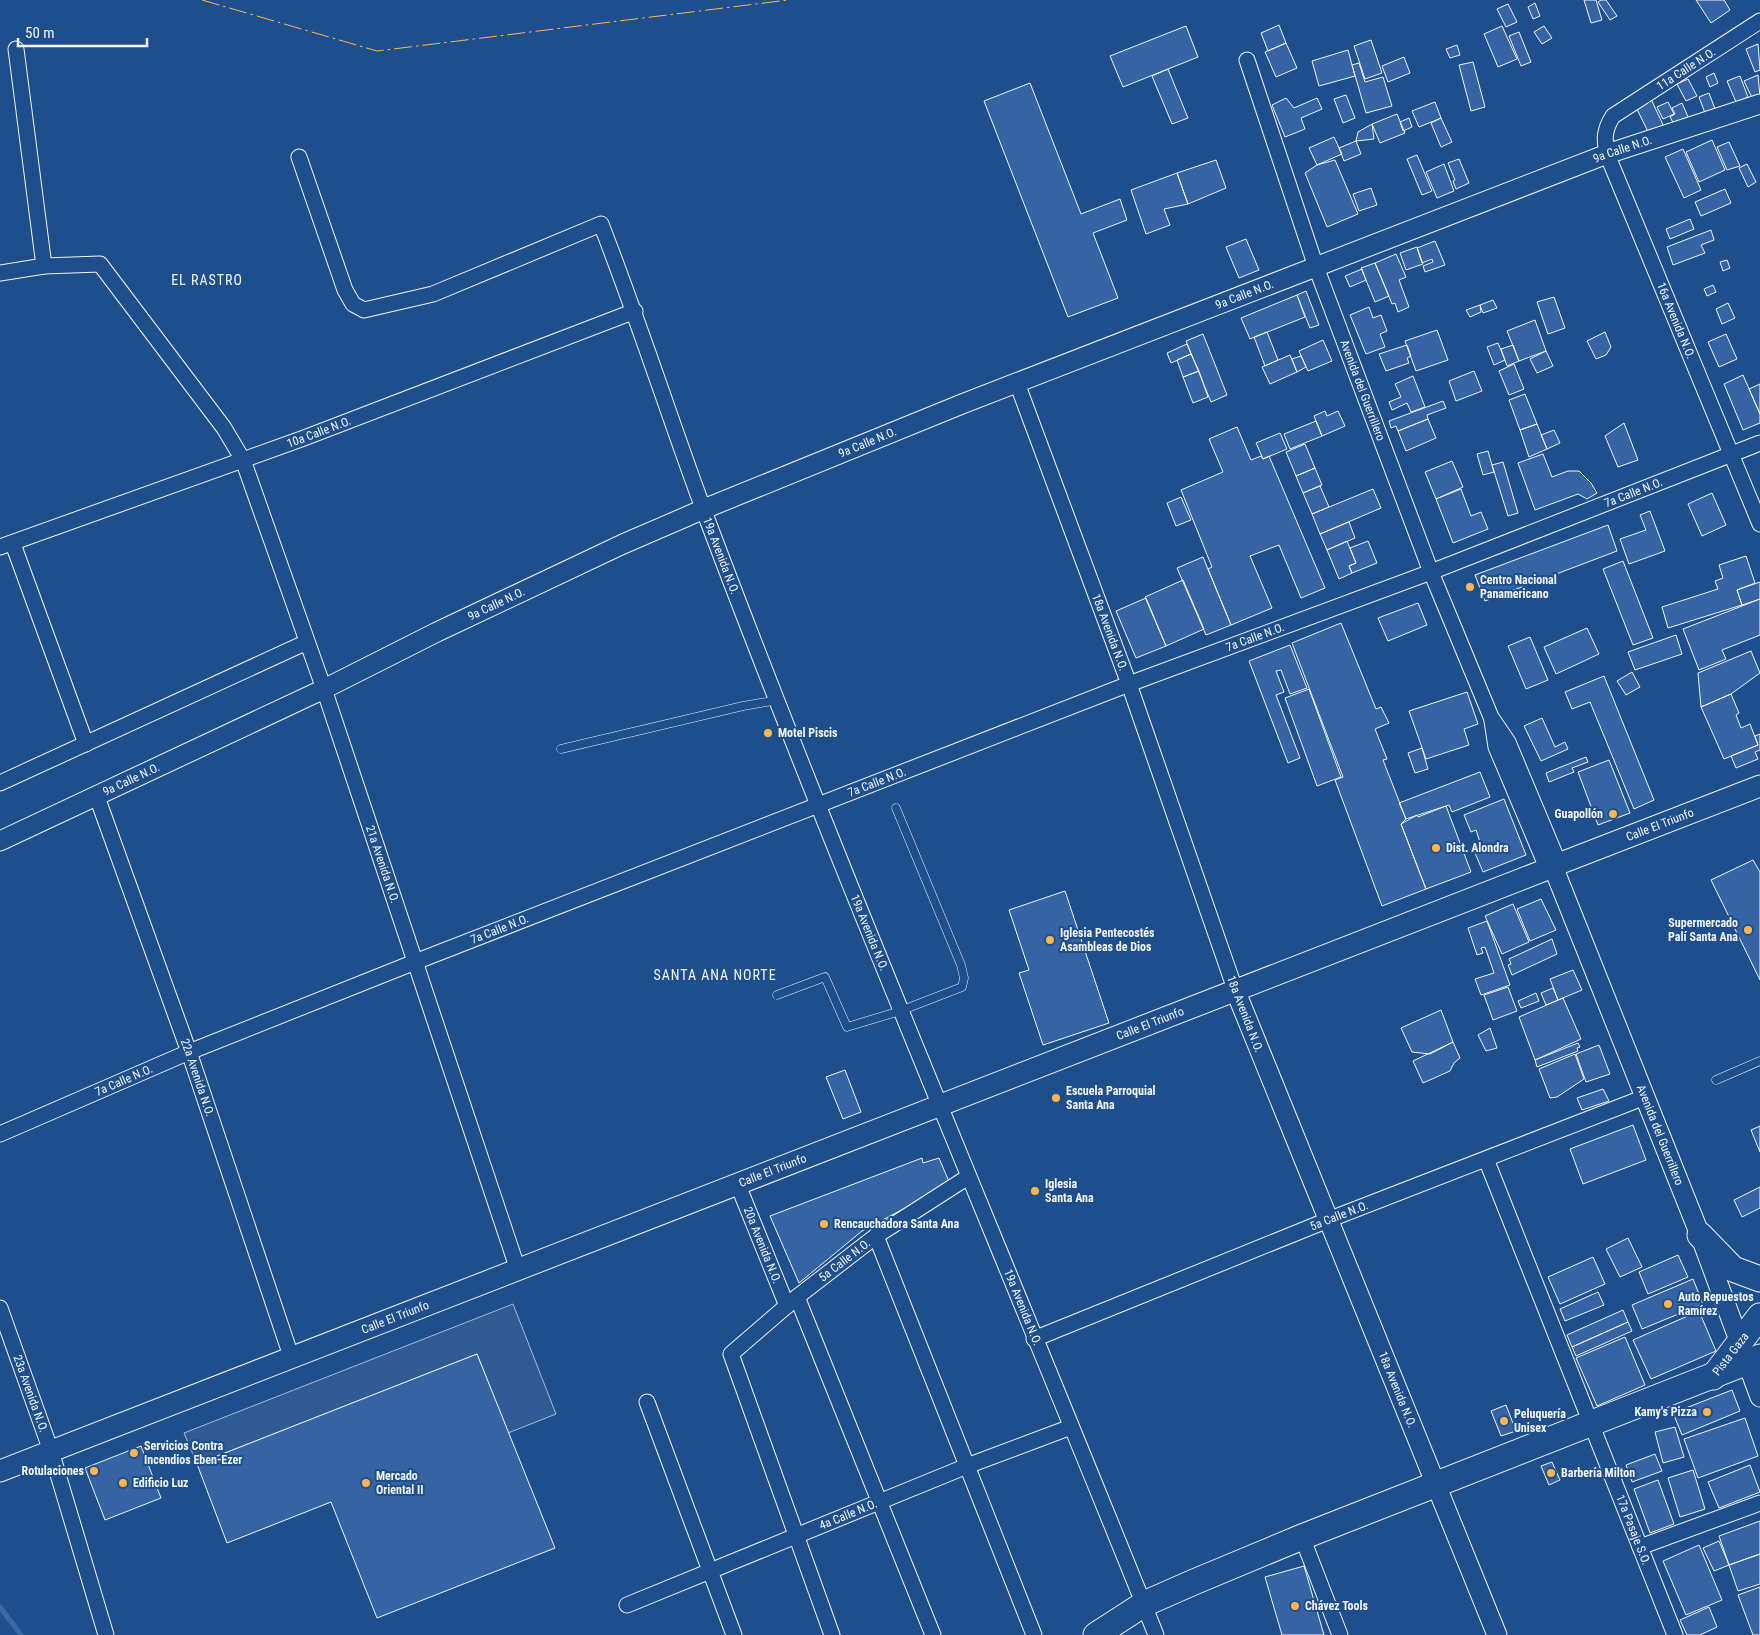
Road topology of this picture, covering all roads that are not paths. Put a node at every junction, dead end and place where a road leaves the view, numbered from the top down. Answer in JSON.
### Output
{"nodes":[{"id":1,"x":1760,"y":21,"type":"edge"},
{"id":2,"x":16,"y":49,"type":"dead end"},
{"id":3,"x":1247,"y":60,"type":"dead end"},
{"id":4,"x":1760,"y":104,"type":"edge"},
{"id":5,"x":1612,"y":116,"type":"joint"},
{"id":6,"x":1607,"y":154,"type":"junction"},
{"id":7,"x":300,"y":157,"type":"dead end"},
{"id":8,"x":44,"y":266,"type":"junction"},
{"id":9,"x":1316,"y":267,"type":"junction"},
{"id":10,"x":0,"y":273,"type":"edge"},
{"id":11,"x":635,"y":311,"type":"junction"},
{"id":12,"x":1017,"y":383,"type":"junction"},
{"id":13,"x":1760,"y":443,"type":"edge"},
{"id":14,"x":1731,"y":455,"type":"junction"},
{"id":15,"x":244,"y":460,"type":"junction"},
{"id":16,"x":704,"y":509,"type":"junction"},
{"id":17,"x":1760,"y":524,"type":"edge"},
{"id":18,"x":7,"y":546,"type":"edge"},
{"id":19,"x":1431,"y":572,"type":"junction"},
{"id":20,"x":307,"y":642,"type":"junction"},
{"id":21,"x":1129,"y":684,"type":"junction"},
{"id":22,"x":324,"y":689,"type":"junction"},
{"id":23,"x":778,"y":700,"type":"junction"},
{"id":24,"x":86,"y":744,"type":"junction"},
{"id":25,"x":561,"y":749,"type":"dead end"},
{"id":26,"x":0,"y":783,"type":"edge"},
{"id":27,"x":1760,"y":786,"type":"edge"},
{"id":28,"x":97,"y":797,"type":"junction"},
{"id":29,"x":820,"y":806,"type":"junction"},
{"id":30,"x":896,"y":808,"type":"dead end"},
{"id":31,"x":0,"y":841,"type":"edge"},
{"id":32,"x":1553,"y":866,"type":"junction"},
{"id":33,"x":415,"y":962,"type":"junction"},
{"id":34,"x":1236,"y":992,"type":"junction"},
{"id":35,"x":777,"y":995,"type":"dead end"},
{"id":36,"x":900,"y":1011,"type":"junction"},
{"id":37,"x":189,"y":1052,"type":"junction"},
{"id":38,"x":1760,"y":1061,"type":"edge"},
{"id":39,"x":1716,"y":1080,"type":"dead end"},
{"id":40,"x":1645,"y":1097,"type":"junction"},
{"id":41,"x":938,"y":1107,"type":"junction"},
{"id":42,"x":0,"y":1134,"type":"edge"},
{"id":43,"x":1486,"y":1160,"type":"junction"},
{"id":44,"x":968,"y":1177,"type":"junction"},
{"id":45,"x":738,"y":1185,"type":"junction"},
{"id":46,"x":1328,"y":1220,"type":"junction"},
{"id":47,"x":1700,"y":1235,"type":"junction"},
{"id":48,"x":876,"y":1236,"type":"junction"},
{"id":49,"x":518,"y":1270,"type":"junction"},
{"id":50,"x":1760,"y":1279,"type":"edge"},
{"id":51,"x":792,"y":1301,"type":"junction"},
{"id":52,"x":0,"y":1308,"type":"edge"},
{"id":53,"x":1760,"y":1316,"type":"edge"},
{"id":54,"x":1034,"y":1339,"type":"junction"},
{"id":55,"x":1749,"y":1354,"type":"edge"},
{"id":56,"x":292,"y":1359,"type":"junction"},
{"id":57,"x":1760,"y":1397,"type":"edge"},
{"id":58,"x":647,"y":1402,"type":"dead end"},
{"id":59,"x":1591,"y":1425,"type":"junction"},
{"id":60,"x":1071,"y":1427,"type":"junction"},
{"id":61,"x":51,"y":1451,"type":"junction"},
{"id":62,"x":967,"y":1466,"type":"junction"},
{"id":63,"x":0,"y":1472,"type":"edge"},
{"id":64,"x":1435,"y":1484,"type":"junction"},
{"id":65,"x":879,"y":1502,"type":"junction"},
{"id":66,"x":1760,"y":1503,"type":"edge"},
{"id":67,"x":796,"y":1536,"type":"junction"},
{"id":68,"x":1302,"y":1537,"type":"junction"},
{"id":69,"x":1640,"y":1547,"type":"junction"},
{"id":70,"x":710,"y":1571,"type":"junction"},
{"id":71,"x":1144,"y":1604,"type":"junction"},
{"id":72,"x":627,"y":1605,"type":"dead end"},
{"id":73,"x":106,"y":1635,"type":"edge"},
{"id":74,"x":734,"y":1635,"type":"edge"},
{"id":75,"x":832,"y":1635,"type":"edge"},
{"id":76,"x":933,"y":1635,"type":"edge"},
{"id":77,"x":1034,"y":1635,"type":"edge"},
{"id":78,"x":1096,"y":1635,"type":"edge"},
{"id":79,"x":1156,"y":1635,"type":"edge"},
{"id":80,"x":1340,"y":1635,"type":"edge"},
{"id":81,"x":1497,"y":1635,"type":"edge"},
{"id":82,"x":1675,"y":1635,"type":"edge"}],
"edges":[{"from":1,"to":5,"type":"street","name":"11a Calle N.O."},
{"from":2,"to":8,"type":"street"},
{"from":3,"to":9,"type":"street","name":"Avenida del Guerrillero"},
{"from":4,"to":6,"type":"street","name":"9a Calle N.O."},
{"from":5,"to":6,"type":"street","name":"16a Avenida N.O."},
{"from":6,"to":9,"type":"street","name":"9a Calle N.O."},
{"from":6,"to":14,"type":"street","name":"16a Avenida N.O."},
{"from":7,"to":11,"type":"street","name":"19a Avenida N.O."},
{"from":8,"to":10,"type":"street"},
{"from":8,"to":15,"type":"street","name":"21a Avenida N.O."},
{"from":9,"to":12,"type":"street","name":"9a Calle N.O."},
{"from":9,"to":19,"type":"street","name":"Avenida del Guerrillero"},
{"from":11,"to":15,"type":"street","name":"10a Calle N.O."},
{"from":11,"to":16,"type":"street","name":"19a Avenida N.O."},
{"from":12,"to":16,"type":"street","name":"9a Calle N.O."},
{"from":12,"to":21,"type":"street","name":"18a Avenida N.O."},
{"from":13,"to":14,"type":"street","name":"7a Calle N.O."},
{"from":14,"to":17,"type":"street","name":"16a Avenida N.O."},
{"from":14,"to":19,"type":"street","name":"7a Calle N.O."},
{"from":15,"to":18,"type":"street","name":"10a Calle N.O."},
{"from":15,"to":20,"type":"street","name":"21a Avenida N.O."},
{"from":16,"to":22,"type":"street","name":"9a Calle N.O."},
{"from":16,"to":23,"type":"street","name":"19a Avenida N.O."},
{"from":18,"to":24,"type":"street"},
{"from":19,"to":21,"type":"street","name":"7a Calle N.O."},
{"from":19,"to":32,"type":"street","name":"Avenida del Guerrillero"},
{"from":20,"to":22,"type":"street","name":"21a Avenida N.O."},
{"from":20,"to":24,"type":"street"},
{"from":21,"to":29,"type":"street","name":"7a Calle N.O."},
{"from":21,"to":34,"type":"street","name":"18a Avenida N.O."},
{"from":22,"to":28,"type":"street","name":"9a Calle N.O."},
{"from":22,"to":33,"type":"street","name":"21a Avenida N.O."},
{"from":23,"to":25,"type":"lane"},
{"from":23,"to":29,"type":"street","name":"19a Avenida N.O."},
{"from":24,"to":26,"type":"street"},
{"from":27,"to":32,"type":"main road","name":"Calle El Triunfo"},
{"from":28,"to":31,"type":"street","name":"9a Calle N.O."},
{"from":28,"to":37,"type":"street","name":"22a Avenida N.O."},
{"from":29,"to":33,"type":"street","name":"7a Calle N.O."},
{"from":29,"to":36,"type":"street","name":"19a Avenida N.O."},
{"from":30,"to":36,"type":"lane"},
{"from":32,"to":34,"type":"main road","name":"Calle El Triunfo"},
{"from":32,"to":40,"type":"street","name":"Avenida del Guerrillero"},
{"from":33,"to":37,"type":"street","name":"7a Calle N.O."},
{"from":33,"to":49,"type":"street","name":"21a Avenida N.O."},
{"from":34,"to":41,"type":"main road","name":"Calle El Triunfo"},
{"from":34,"to":46,"type":"street","name":"18a Avenida N.O."},
{"from":35,"to":36,"type":"lane"},
{"from":36,"to":41,"type":"street","name":"19a Avenida N.O."},
{"from":37,"to":42,"type":"street","name":"7a Calle N.O."},
{"from":37,"to":56,"type":"street","name":"22a Avenida N.O."},
{"from":38,"to":39,"type":"lane"},
{"from":40,"to":43,"type":"street","name":"5a Calle N.O."},
{"from":40,"to":47,"type":"street","name":"Avenida del Guerrillero"},
{"from":41,"to":44,"type":"street","name":"19a Avenida N.O."},
{"from":41,"to":45,"type":"main road","name":"Calle El Triunfo"},
{"from":43,"to":46,"type":"street","name":"5a Calle N.O."},
{"from":43,"to":59,"type":"street","name":"17a Pasaje S.O."},
{"from":44,"to":48,"type":"street","name":"5a Calle N.O."},
{"from":44,"to":54,"type":"street","name":"19a Avenida N.O."},
{"from":45,"to":49,"type":"main road","name":"Calle El Triunfo"},
{"from":45,"to":51,"type":"street","name":"20a Avenida N.O."},
{"from":46,"to":54,"type":"street","name":"5a Calle N.O."},
{"from":46,"to":64,"type":"street","name":"18a Avenida N.O."},
{"from":47,"to":50,"type":"main road"},
{"from":47,"to":55,"type":"street","name":"Avenida del Guerrillero"},
{"from":48,"to":51,"type":"street","name":"5a Calle N.O."},
{"from":48,"to":62,"type":"street"},
{"from":49,"to":56,"type":"main road","name":"Calle El Triunfo"},
{"from":51,"to":65,"type":"street","name":"20a Avenida N.O."},
{"from":51,"to":67,"type":"street","name":"5a Calle N.O."},
{"from":52,"to":61,"type":"street","name":"23a Avenida N.O."},
{"from":53,"to":55,"type":"main road","name":"Pista Gaza"},
{"from":54,"to":60,"type":"street","name":"19a Avenida N.O."},
{"from":55,"to":57,"type":"street","name":"Avenida del Guerrillero"},
{"from":55,"to":59,"type":"main road","name":"Pista Gaza"},
{"from":56,"to":61,"type":"main road","name":"Calle El Triunfo"},
{"from":58,"to":70,"type":"street"},
{"from":59,"to":64,"type":"main road"},
{"from":59,"to":69,"type":"street","name":"17a Pasaje S.O."},
{"from":60,"to":62,"type":"street","name":"4a Calle N.O."},
{"from":60,"to":71,"type":"street","name":"19a Avenida N.O."},
{"from":61,"to":63,"type":"main road","name":"Calle El Triunfo"},
{"from":61,"to":73,"type":"street","name":"23a Avenida N.O."},
{"from":62,"to":65,"type":"street","name":"4a Calle N.O."},
{"from":62,"to":77,"type":"street"},
{"from":64,"to":68,"type":"main road"},
{"from":64,"to":81,"type":"street","name":"18a Avenida N.O."},
{"from":65,"to":67,"type":"street","name":"4a Calle N.O."},
{"from":65,"to":76,"type":"street","name":"20a Avenida N.O."},
{"from":66,"to":69,"type":"street"},
{"from":67,"to":70,"type":"street","name":"4a Calle N.O."},
{"from":67,"to":75,"type":"street"},
{"from":68,"to":71,"type":"main road"},
{"from":68,"to":80,"type":"street"},
{"from":69,"to":82,"type":"street","name":"17a Pasaje S.O."},
{"from":70,"to":72,"type":"street","name":"4a Calle N.O."},
{"from":70,"to":74,"type":"street"},
{"from":71,"to":78,"type":"main road"},
{"from":71,"to":79,"type":"street","name":"19a Avenida N.O."}]}
